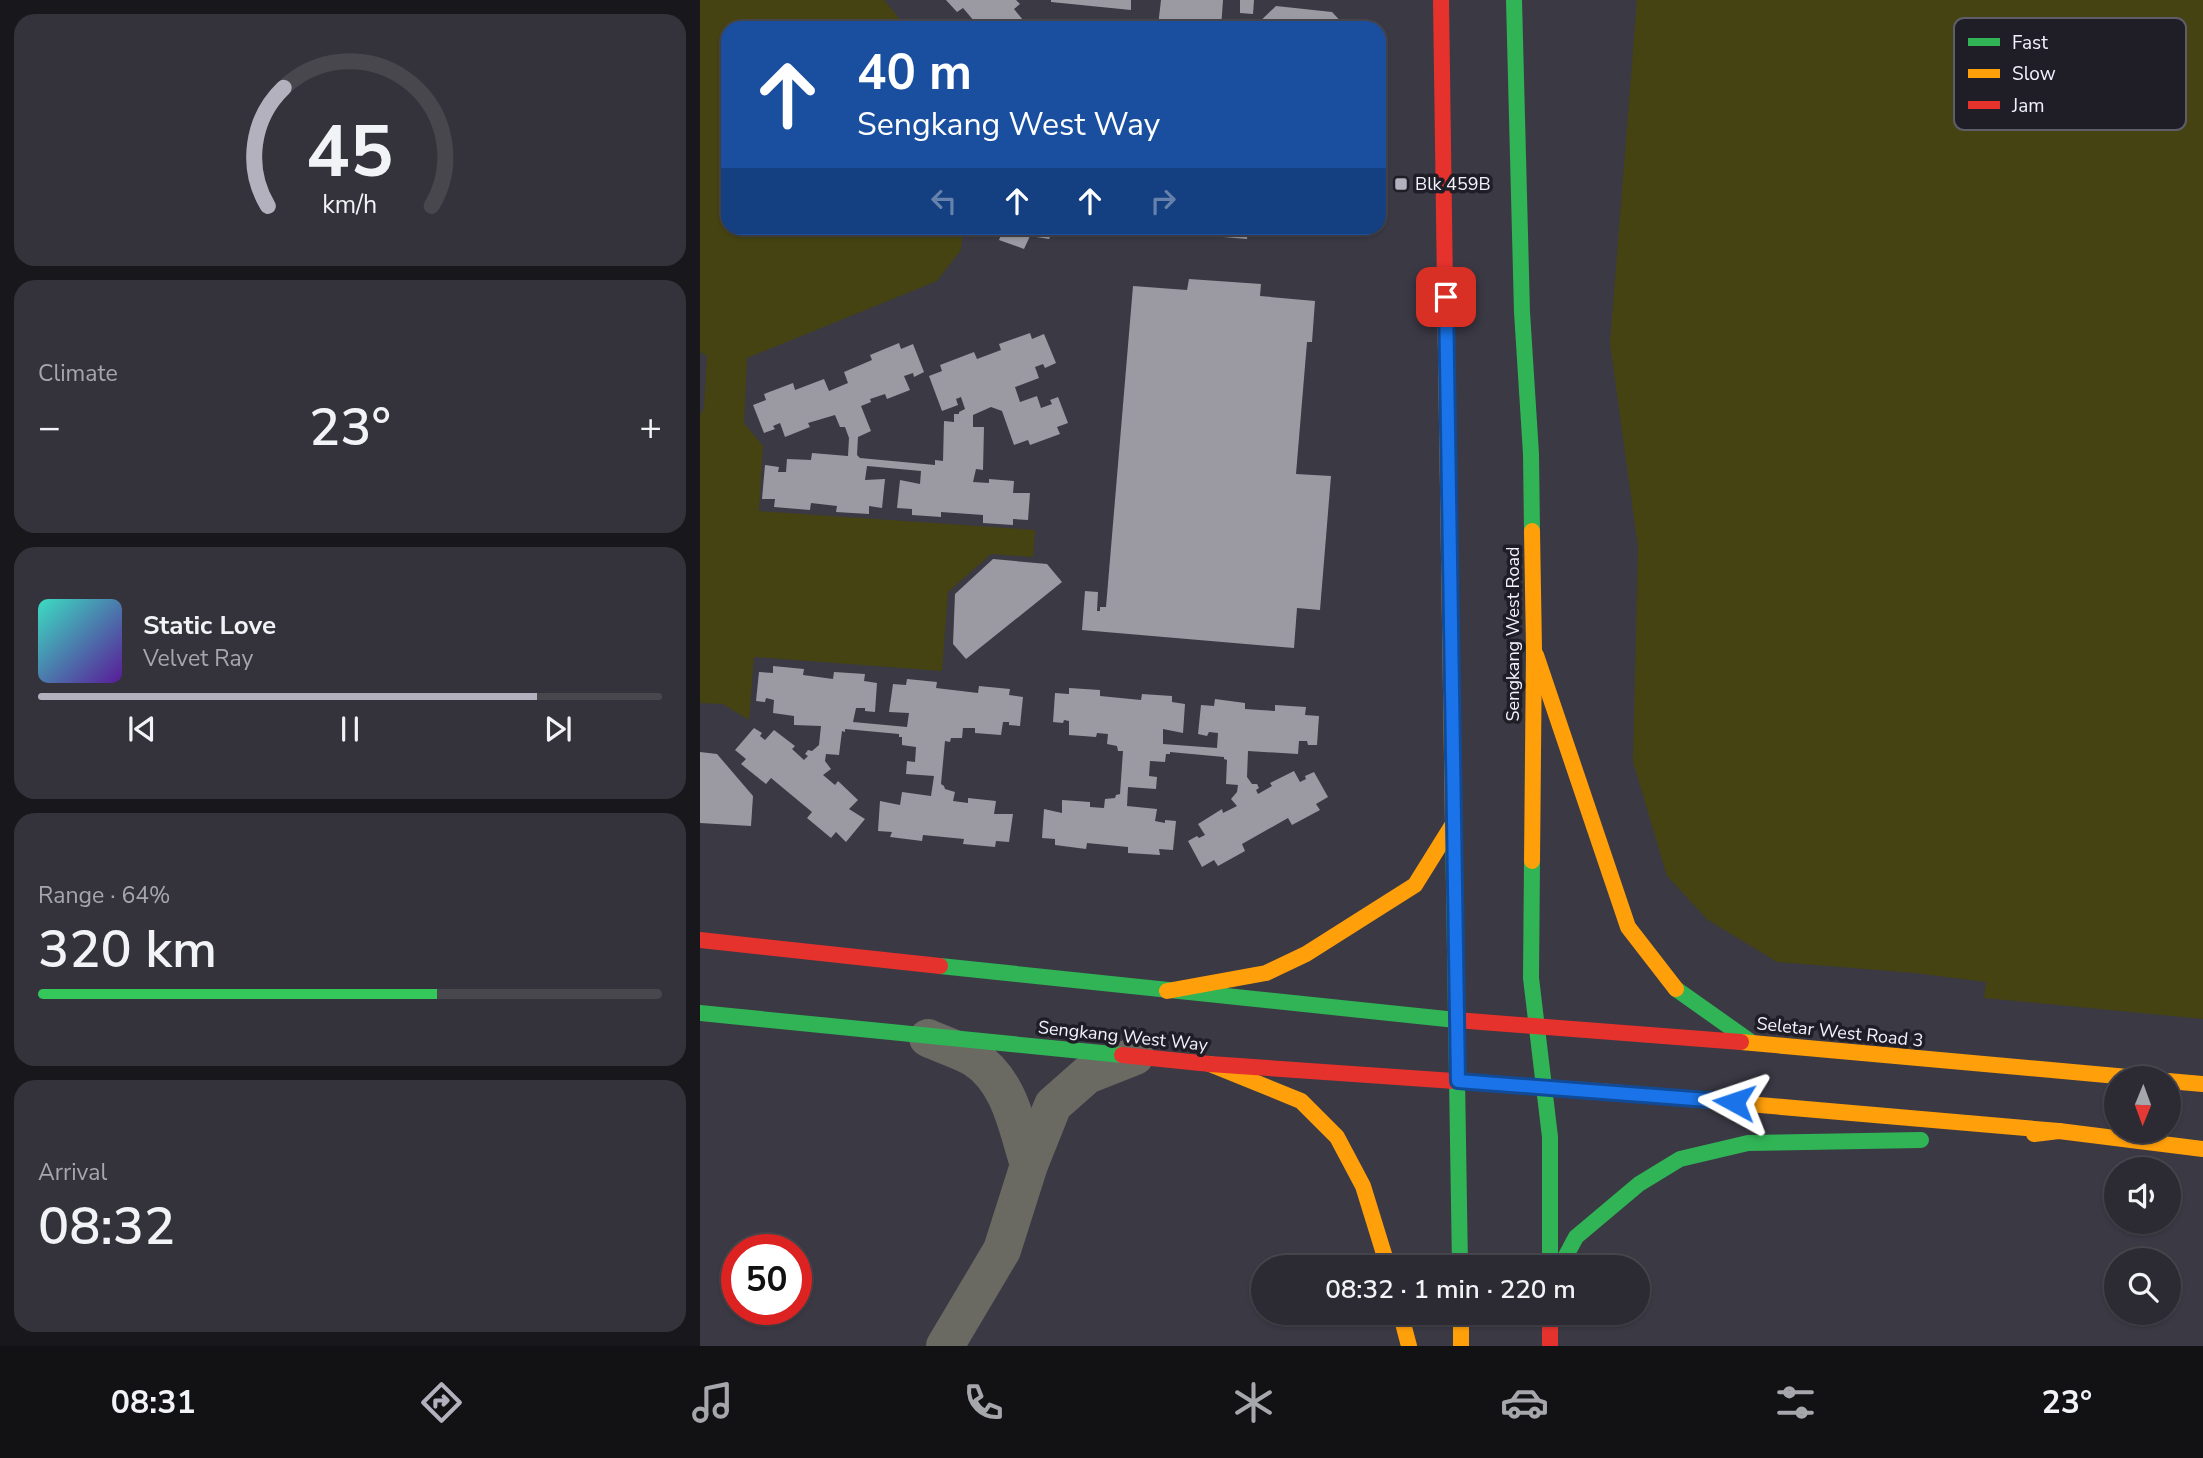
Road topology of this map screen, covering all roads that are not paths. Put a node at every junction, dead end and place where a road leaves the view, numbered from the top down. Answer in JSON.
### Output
{"nodes":[{"id":1,"x":1441,"y":0,"type":"edge"},
{"id":2,"x":1514,"y":0,"type":"edge"},
{"id":3,"x":1534,"y":649,"type":"junction"},
{"id":4,"x":1453,"y":824,"type":"junction"},
{"id":5,"x":700,"y":940,"type":"edge"},
{"id":6,"x":1167,"y":991,"type":"junction"},
{"id":7,"x":700,"y":1013,"type":"edge"},
{"id":8,"x":1457,"y":1020,"type":"junction"},
{"id":9,"x":1536,"y":1028,"type":"junction"},
{"id":10,"x":919,"y":1035,"type":"junction"},
{"id":11,"x":1752,"y":1043,"type":"junction"},
{"id":12,"x":1135,"y":1056,"type":"junction"},
{"id":13,"x":1210,"y":1064,"type":"junction"},
{"id":14,"x":2104,"y":1075,"type":"edge"},
{"id":15,"x":1458,"y":1081,"type":"junction"},
{"id":16,"x":2181,"y":1082,"type":"edge"},
{"id":17,"x":2203,"y":1084,"type":"edge"},
{"id":18,"x":1544,"y":1086,"type":"junction"},
{"id":19,"x":2059,"y":1131,"type":"junction"},
{"id":20,"x":1942,"y":1140,"type":"dead end"},
{"id":21,"x":1970,"y":1140,"type":"dead end"},
{"id":22,"x":2203,"y":1149,"type":"edge"},
{"id":23,"x":1029,"y":1165,"type":"junction"},
{"id":24,"x":1384,"y":1255,"type":"edge"},
{"id":25,"x":1460,"y":1255,"type":"edge"},
{"id":26,"x":1550,"y":1255,"type":"edge"},
{"id":27,"x":1566,"y":1255,"type":"edge"},
{"id":28,"x":1403,"y":1325,"type":"edge"},
{"id":29,"x":1461,"y":1325,"type":"edge"},
{"id":30,"x":1550,"y":1325,"type":"edge"},
{"id":31,"x":945,"y":1346,"type":"edge"},
{"id":32,"x":1409,"y":1346,"type":"edge"},
{"id":33,"x":1461,"y":1346,"type":"edge"},
{"id":34,"x":1550,"y":1346,"type":"edge"}],
"edges":[{"from":1,"to":4,"type":"main road"},
{"from":2,"to":3,"type":"main road","name":"Sengkang West Road"},
{"from":3,"to":9,"type":"main road","name":"Sengkang West Road"},
{"from":3,"to":11,"type":"main road"},
{"from":4,"to":6,"type":"main road"},
{"from":4,"to":8,"type":"main road"},
{"from":5,"to":6,"type":"main road"},
{"from":6,"to":8,"type":"main road"},
{"from":7,"to":10,"type":"main road","name":"Sengkang West Way"},
{"from":8,"to":9,"type":"main road"},
{"from":8,"to":15,"type":"main road"},
{"from":9,"to":11,"type":"main road","name":"Seletar West Road 3"},
{"from":9,"to":18,"type":"main road","name":"Sengkang West Road"},
{"from":10,"to":12,"type":"main road","name":"Sengkang West Way"},
{"from":10,"to":23,"type":"street"},
{"from":11,"to":14,"type":"main road","name":"Seletar West Road 3"},
{"from":12,"to":13,"type":"main road","name":"Sengkang West Way"},
{"from":12,"to":23,"type":"street"},
{"from":13,"to":15,"type":"main road","name":"Sengkang West Way"},
{"from":13,"to":24,"type":"main road"},
{"from":15,"to":18,"type":"main road","name":"Sengkang West Way"},
{"from":15,"to":25,"type":"main road"},
{"from":16,"to":17,"type":"main road"},
{"from":18,"to":19,"type":"main road"},
{"from":18,"to":26,"type":"main road","name":"Sengkang West Road"},
{"from":19,"to":21,"type":"main road"},
{"from":19,"to":22,"type":"main road"},
{"from":20,"to":27,"type":"main road"},
{"from":23,"to":31,"type":"street"},
{"from":28,"to":32,"type":"main road"},
{"from":29,"to":33,"type":"main road"},
{"from":30,"to":34,"type":"main road"}]}
